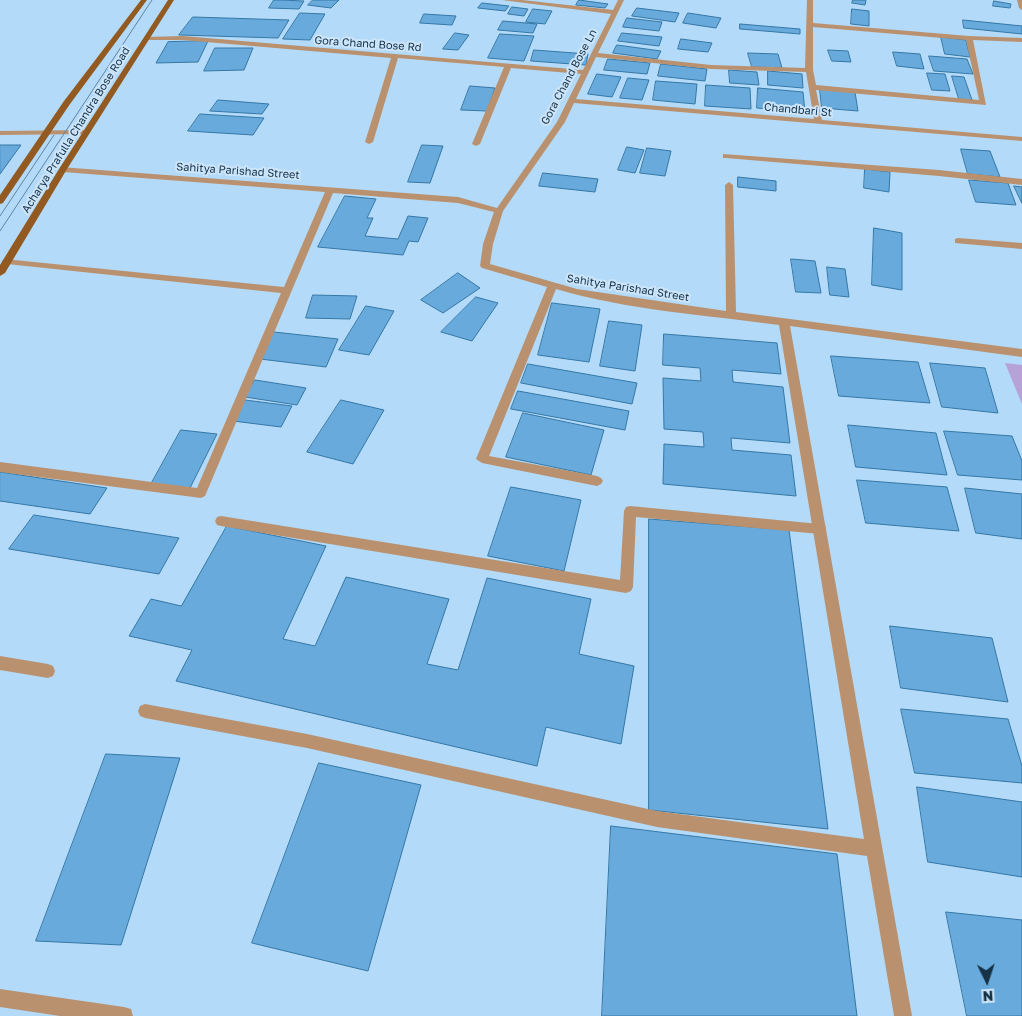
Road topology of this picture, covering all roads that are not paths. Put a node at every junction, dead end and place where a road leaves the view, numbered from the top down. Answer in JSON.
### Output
{"nodes":[{"id":1,"x":144,"y":0,"type":"edge"},
{"id":2,"x":171,"y":0,"type":"edge"},
{"id":3,"x":505,"y":0,"type":"edge"},
{"id":4,"x":621,"y":0,"type":"edge"},
{"id":5,"x":810,"y":0,"type":"edge"},
{"id":6,"x":1020,"y":0,"type":"edge"},
{"id":7,"x":1022,"y":8,"type":"edge"},
{"id":8,"x":615,"y":12,"type":"junction"},
{"id":9,"x":810,"y":25,"type":"junction"},
{"id":10,"x":148,"y":38,"type":"junction"},
{"id":11,"x":969,"y":38,"type":"junction"},
{"id":12,"x":1022,"y":40,"type":"edge"},
{"id":13,"x":595,"y":55,"type":"junction"},
{"id":14,"x":395,"y":56,"type":"junction"},
{"id":15,"x":508,"y":66,"type":"junction"},
{"id":16,"x":809,"y":70,"type":"junction"},
{"id":17,"x":586,"y":72,"type":"junction"},
{"id":18,"x":812,"y":87,"type":"junction"},
{"id":19,"x":571,"y":101,"type":"junction"},
{"id":20,"x":819,"y":123,"type":"junction"},
{"id":21,"x":87,"y":132,"type":"junction"},
{"id":22,"x":0,"y":133,"type":"edge"},
{"id":23,"x":47,"y":133,"type":"junction"},
{"id":24,"x":1022,"y":139,"type":"edge"},
{"id":25,"x":369,"y":142,"type":"dead end"},
{"id":26,"x":476,"y":144,"type":"dead end"},
{"id":27,"x":726,"y":156,"type":"dead end"},
{"id":28,"x":63,"y":169,"type":"junction"},
{"id":29,"x":1022,"y":182,"type":"edge"},
{"id":30,"x":728,"y":185,"type":"dead end"},
{"id":31,"x":330,"y":190,"type":"junction"},
{"id":32,"x":0,"y":202,"type":"edge"},
{"id":33,"x":498,"y":211,"type":"junction"},
{"id":34,"x":958,"y":241,"type":"dead end"},
{"id":35,"x":1022,"y":246,"type":"edge"},
{"id":36,"x":7,"y":261,"type":"junction"},
{"id":37,"x":0,"y":273,"type":"edge"},
{"id":38,"x":552,"y":286,"type":"junction"},
{"id":39,"x":286,"y":290,"type":"junction"},
{"id":40,"x":731,"y":314,"type":"junction"},
{"id":41,"x":784,"y":322,"type":"junction"},
{"id":42,"x":1022,"y":353,"type":"edge"},
{"id":43,"x":0,"y":467,"type":"edge"},
{"id":44,"x":597,"y":481,"type":"dead end"},
{"id":45,"x":221,"y":520,"type":"dead end"},
{"id":46,"x":820,"y":529,"type":"junction"},
{"id":47,"x":0,"y":663,"type":"edge"},
{"id":48,"x":48,"y":671,"type":"dead end"},
{"id":49,"x":145,"y":711,"type":"dead end"},
{"id":50,"x":875,"y":849,"type":"junction"},
{"id":51,"x":0,"y":998,"type":"edge"},
{"id":52,"x":124,"y":1016,"type":"edge"},
{"id":53,"x":903,"y":1016,"type":"edge"}],
"edges":[{"from":1,"to":23,"type":"main road","name":"Acharya Prafulla Chandra Bose Road"},
{"from":2,"to":10,"type":"main road","name":"Acharya Prafulla Chandra Bose Road"},
{"from":3,"to":8,"type":"street"},
{"from":4,"to":8,"type":"street","name":"Gora Chand Bose Ln"},
{"from":5,"to":9,"type":"street"},
{"from":6,"to":7,"type":"street"},
{"from":8,"to":13,"type":"street","name":"Gora Chand Bose Ln"},
{"from":9,"to":11,"type":"street"},
{"from":9,"to":16,"type":"street"},
{"from":10,"to":14,"type":"street","name":"Gora Chand Bose Rd"},
{"from":10,"to":21,"type":"main road","name":"Acharya Prafulla Chandra Bose Road"},
{"from":11,"to":12,"type":"street"},
{"from":11,"to":18,"type":"street"},
{"from":13,"to":16,"type":"street"},
{"from":13,"to":17,"type":"street","name":"Gora Chand Bose Ln"},
{"from":14,"to":15,"type":"street","name":"Gora Chand Bose Rd"},
{"from":14,"to":25,"type":"street"},
{"from":15,"to":17,"type":"street","name":"Gora Chand Bose Rd"},
{"from":15,"to":26,"type":"street"},
{"from":16,"to":18,"type":"street"},
{"from":17,"to":19,"type":"street","name":"Gora Chand Bose Ln"},
{"from":18,"to":20,"type":"street"},
{"from":19,"to":20,"type":"street","name":"Chandbari St"},
{"from":19,"to":33,"type":"street","name":"Gora Chand Bose Ln"},
{"from":20,"to":24,"type":"street","name":"Chandbari St"},
{"from":21,"to":23,"type":"street"},
{"from":21,"to":28,"type":"main road","name":"Acharya Prafulla Chandra Bose Road"},
{"from":22,"to":23,"type":"street"},
{"from":23,"to":32,"type":"main road","name":"Acharya Prafulla Chandra Bose Road"},
{"from":27,"to":29,"type":"street"},
{"from":28,"to":31,"type":"street","name":"Sahitya Parishad Street"},
{"from":28,"to":36,"type":"main road","name":"Acharya Prafulla Chandra Bose Road"},
{"from":30,"to":40,"type":"street"},
{"from":31,"to":33,"type":"street","name":"Sahitya Parishad Street"},
{"from":31,"to":39,"type":"street"},
{"from":33,"to":38,"type":"street","name":"Sahitya Parishad Street"},
{"from":34,"to":35,"type":"street"},
{"from":36,"to":37,"type":"main road","name":"Acharya Prafulla Chandra Bose Road"},
{"from":36,"to":39,"type":"street"},
{"from":38,"to":40,"type":"street","name":"Sahitya Parishad Street"},
{"from":38,"to":44,"type":"street"},
{"from":39,"to":43,"type":"street"},
{"from":40,"to":41,"type":"street","name":"Sahitya Parishad Street"},
{"from":41,"to":42,"type":"street","name":"Sahitya Parishad Street"},
{"from":41,"to":46,"type":"street"},
{"from":45,"to":46,"type":"street"},
{"from":46,"to":50,"type":"street"},
{"from":47,"to":48,"type":"street"},
{"from":49,"to":50,"type":"street"},
{"from":50,"to":53,"type":"street"},
{"from":51,"to":52,"type":"street"}]}
